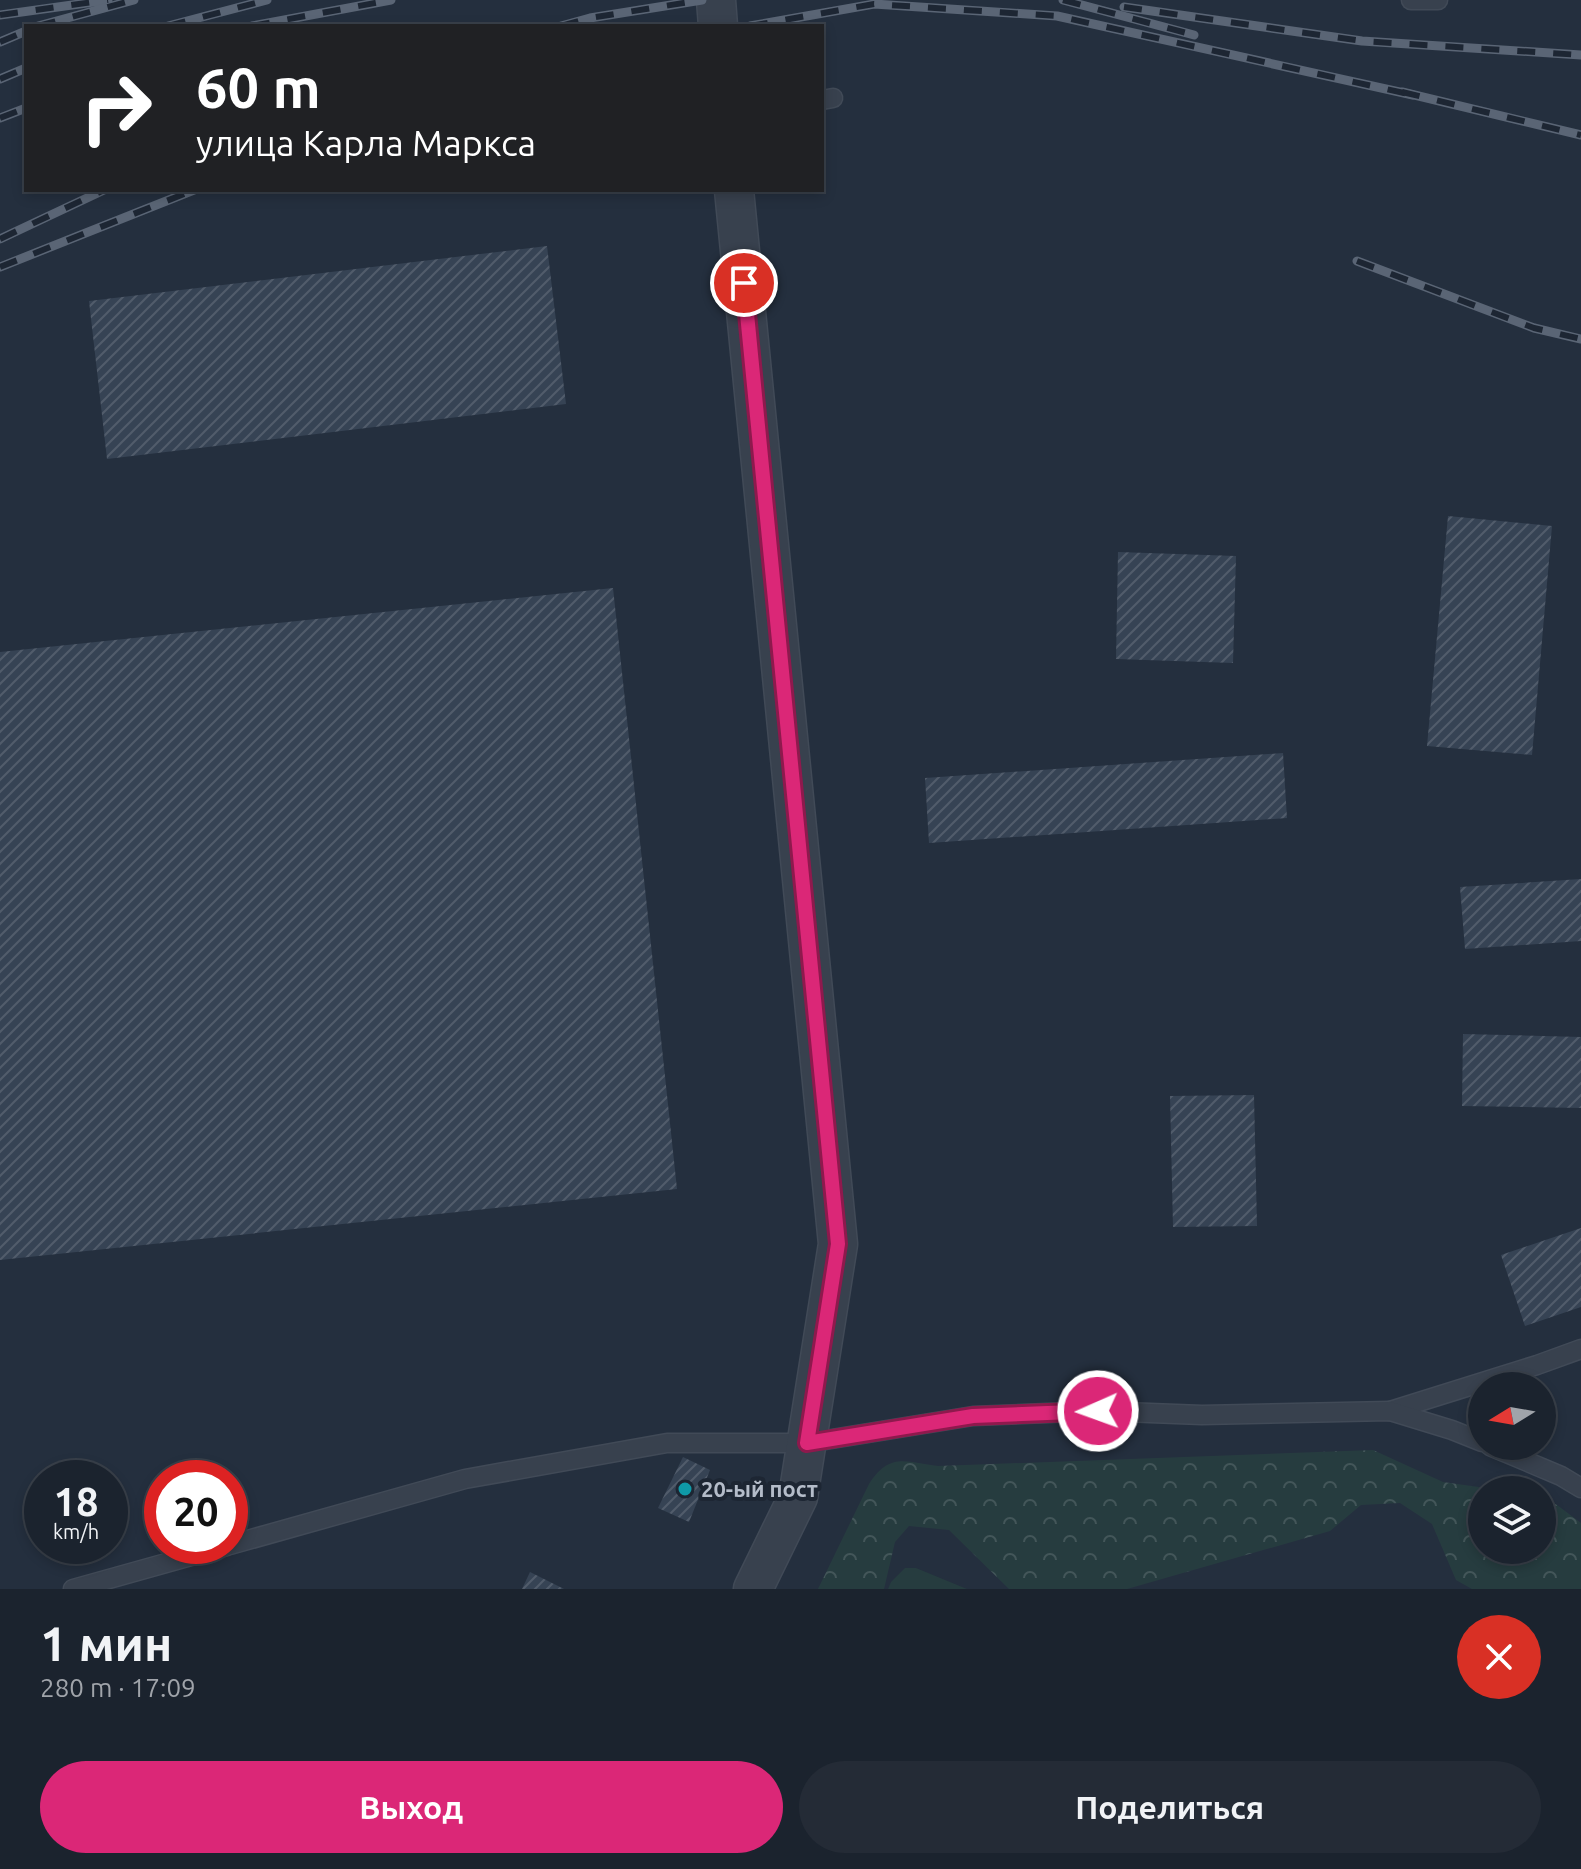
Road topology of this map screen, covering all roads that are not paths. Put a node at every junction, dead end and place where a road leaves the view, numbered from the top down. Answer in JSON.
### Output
{"nodes":[{"id":1,"x":716,"y":0,"type":"edge"},
{"id":2,"x":1411,"y":0,"type":"edge"},
{"id":3,"x":1438,"y":0,"type":"edge"},
{"id":4,"x":718,"y":24,"type":"edge"},
{"id":5,"x":734,"y":192,"type":"edge"},
{"id":6,"x":1581,"y":1349,"type":"edge"},
{"id":7,"x":1390,"y":1411,"type":"junction"},
{"id":8,"x":1468,"y":1436,"type":"edge"},
{"id":9,"x":807,"y":1443,"type":"junction"},
{"id":10,"x":1523,"y":1460,"type":"edge"},
{"id":11,"x":1581,"y":1488,"type":"edge"},
{"id":12,"x":248,"y":1540,"type":"edge"},
{"id":13,"x":163,"y":1564,"type":"edge"},
{"id":14,"x":73,"y":1589,"type":"edge"},
{"id":15,"x":753,"y":1589,"type":"edge"}],
"edges":[{"from":1,"to":4,"type":"street"},
{"from":2,"to":3,"type":"lane"},
{"from":5,"to":9,"type":"street"},
{"from":6,"to":7,"type":"lane"},
{"from":7,"to":8,"type":"lane"},
{"from":7,"to":9,"type":"lane"},
{"from":9,"to":12,"type":"lane"},
{"from":9,"to":15,"type":"street"},
{"from":10,"to":11,"type":"lane"},
{"from":13,"to":14,"type":"lane"}]}
